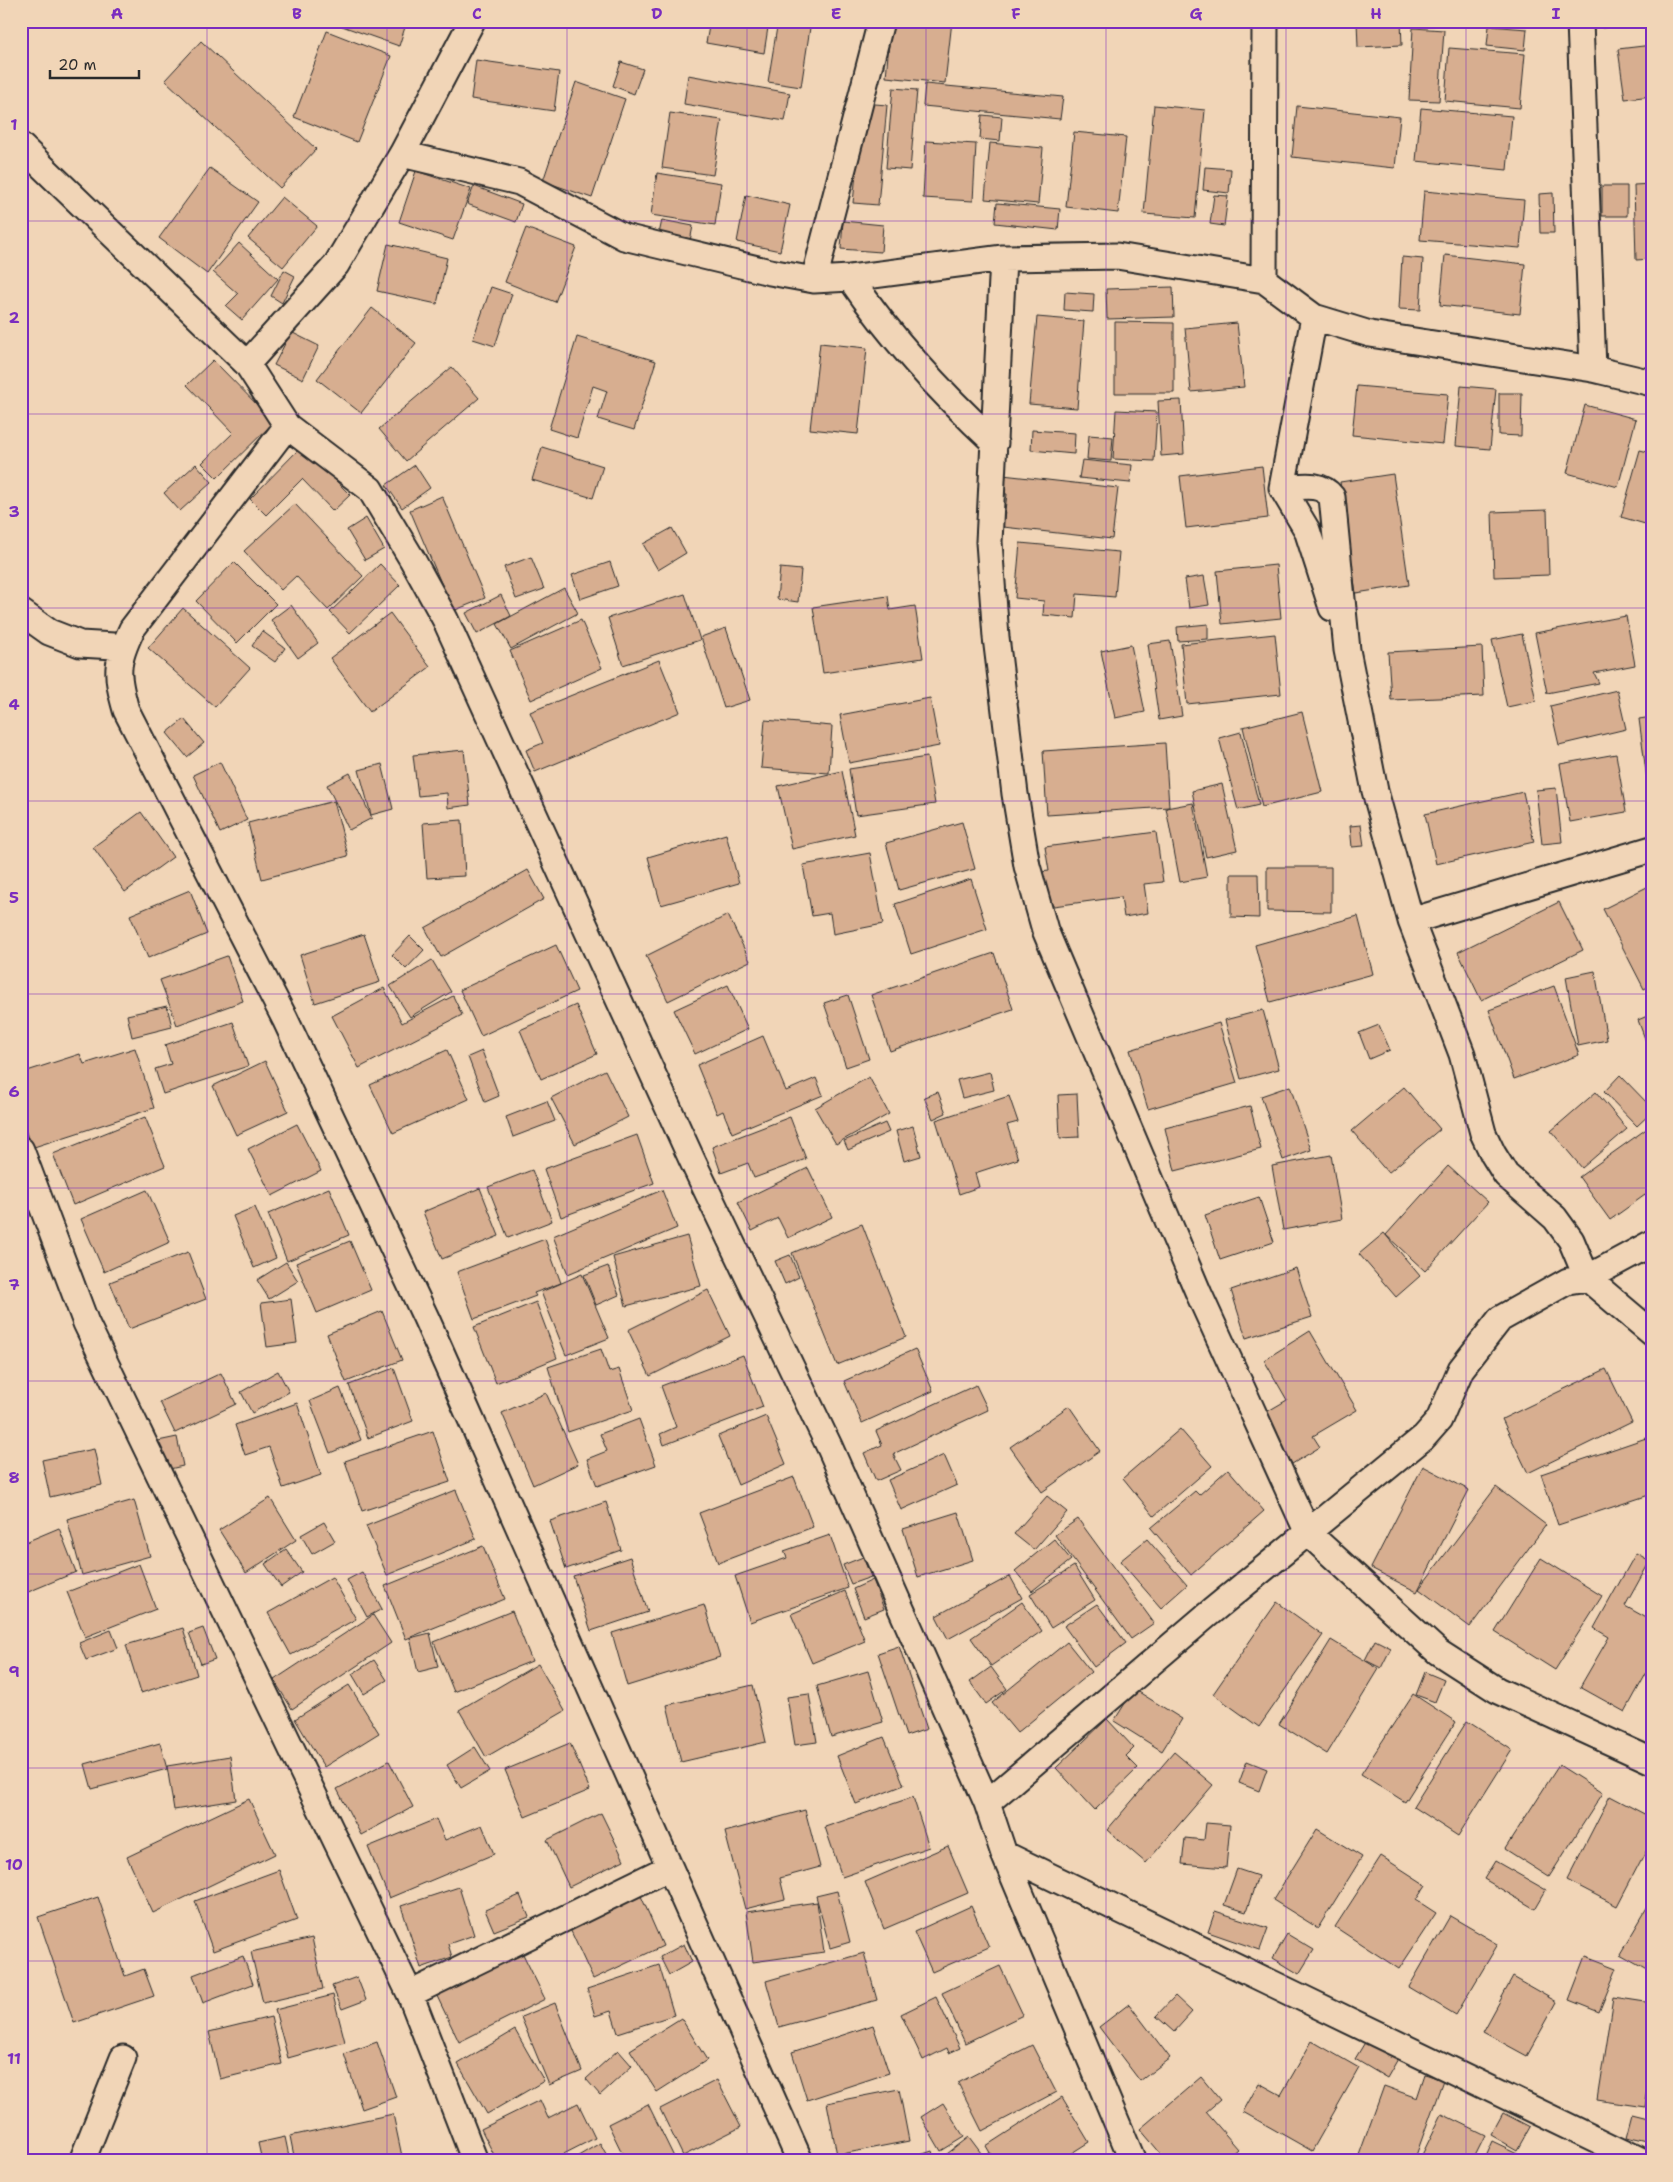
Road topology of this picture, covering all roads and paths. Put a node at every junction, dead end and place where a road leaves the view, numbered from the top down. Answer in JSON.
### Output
{"nodes":[{"id":1,"x":472,"y":21,"type":"edge"},
{"id":2,"x":881,"y":21,"type":"edge"},
{"id":3,"x":1265,"y":21,"type":"edge"},
{"id":4,"x":1580,"y":21,"type":"edge"},
{"id":5,"x":21,"y":146,"type":"edge"},
{"id":6,"x":402,"y":154,"type":"junction"},
{"id":7,"x":1002,"y":258,"type":"junction"},
{"id":8,"x":850,"y":278,"type":"junction"},
{"id":9,"x":814,"y":280,"type":"junction"},
{"id":10,"x":1264,"y":280,"type":"junction"},
{"id":11,"x":1314,"y":317,"type":"junction"},
{"id":12,"x":247,"y":364,"type":"junction"},
{"id":13,"x":1593,"y":369,"type":"junction"},
{"id":14,"x":1652,"y":383,"type":"edge"},
{"id":15,"x":287,"y":426,"type":"junction"},
{"id":16,"x":995,"y":443,"type":"junction"},
{"id":17,"x":1282,"y":488,"type":"junction"},
{"id":18,"x":21,"y":612,"type":"edge"},
{"id":19,"x":1347,"y":650,"type":"junction"},
{"id":20,"x":120,"y":654,"type":"junction"},
{"id":21,"x":1652,"y":849,"type":"edge"},
{"id":22,"x":1411,"y":921,"type":"junction"},
{"id":23,"x":21,"y":1150,"type":"edge"},
{"id":24,"x":1652,"y":1243,"type":"edge"},
{"id":25,"x":1587,"y":1278,"type":"junction"},
{"id":26,"x":1652,"y":1333,"type":"edge"},
{"id":27,"x":1308,"y":1533,"type":"junction"},
{"id":28,"x":1652,"y":1761,"type":"edge"},
{"id":29,"x":987,"y":1803,"type":"junction"},
{"id":30,"x":1004,"y":1854,"type":"junction"},
{"id":31,"x":668,"y":1868,"type":"junction"},
{"id":32,"x":410,"y":1994,"type":"junction"},
{"id":33,"x":123,"y":2058,"type":"dead end"},
{"id":34,"x":82,"y":2161,"type":"edge"},
{"id":35,"x":476,"y":2161,"type":"edge"},
{"id":36,"x":800,"y":2161,"type":"edge"},
{"id":37,"x":1133,"y":2161,"type":"edge"},
{"id":38,"x":1640,"y":2161,"type":"edge"}],
"edges":[{"from":1,"to":6,"type":"street"},
{"from":2,"to":9,"type":"street"},
{"from":3,"to":10,"type":"street"},
{"from":4,"to":13,"type":"street"},
{"from":5,"to":12,"type":"street"},
{"from":6,"to":9,"type":"street"},
{"from":6,"to":12,"type":"street"},
{"from":7,"to":8,"type":"street"},
{"from":7,"to":10,"type":"street"},
{"from":7,"to":16,"type":"street"},
{"from":8,"to":9,"type":"street"},
{"from":8,"to":16,"type":"street"},
{"from":10,"to":11,"type":"street"},
{"from":11,"to":13,"type":"street"},
{"from":11,"to":17,"type":"street"},
{"from":12,"to":15,"type":"street"},
{"from":13,"to":14,"type":"street"},
{"from":15,"to":20,"type":"street"},
{"from":15,"to":29,"type":"street"},
{"from":16,"to":27,"type":"street"},
{"from":17,"to":19,"type":"street"},
{"from":17,"to":19,"type":"street"},
{"from":18,"to":20,"type":"street"},
{"from":19,"to":22,"type":"street"},
{"from":20,"to":31,"type":"street"},
{"from":21,"to":22,"type":"street"},
{"from":22,"to":25,"type":"street"},
{"from":23,"to":32,"type":"street"},
{"from":24,"to":25,"type":"street"},
{"from":25,"to":26,"type":"street"},
{"from":25,"to":27,"type":"street"},
{"from":27,"to":28,"type":"street"},
{"from":27,"to":29,"type":"street"},
{"from":29,"to":30,"type":"street"},
{"from":30,"to":37,"type":"street"},
{"from":30,"to":38,"type":"street"},
{"from":31,"to":32,"type":"street"},
{"from":31,"to":36,"type":"street"},
{"from":32,"to":35,"type":"street"},
{"from":33,"to":34,"type":"street"}]}
